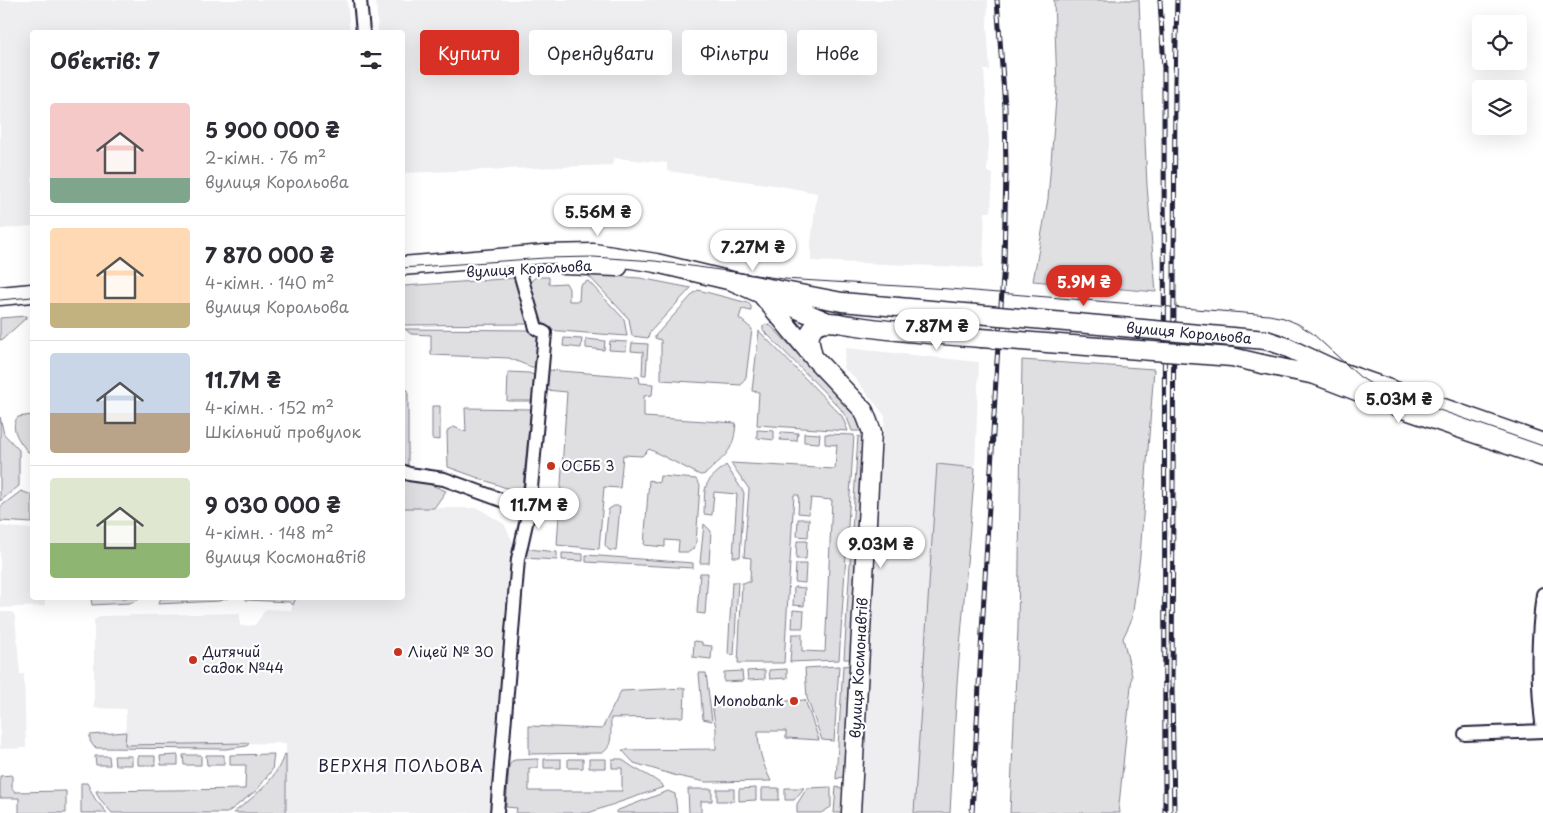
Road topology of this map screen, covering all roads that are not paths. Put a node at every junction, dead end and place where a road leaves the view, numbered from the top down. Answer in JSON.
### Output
{"nodes":[{"id":1,"x":360,"y":0,"type":"edge"},
{"id":2,"x":364,"y":30,"type":"edge"},
{"id":3,"x":516,"y":262,"type":"junction"},
{"id":4,"x":405,"y":266,"type":"edge"},
{"id":5,"x":405,"y":277,"type":"edge"},
{"id":6,"x":732,"y":281,"type":"junction"},
{"id":7,"x":790,"y":292,"type":"junction"},
{"id":8,"x":30,"y":293,"type":"edge"},
{"id":9,"x":761,"y":294,"type":"junction"},
{"id":10,"x":0,"y":296,"type":"edge"},
{"id":11,"x":842,"y":302,"type":"junction"},
{"id":12,"x":30,"y":305,"type":"edge"},
{"id":13,"x":0,"y":308,"type":"edge"},
{"id":14,"x":828,"y":322,"type":"junction"},
{"id":15,"x":814,"y":358,"type":"junction"},
{"id":16,"x":1543,"y":443,"type":"edge"},
{"id":17,"x":1543,"y":456,"type":"edge"},
{"id":18,"x":405,"y":472,"type":"edge"},
{"id":19,"x":529,"y":510,"type":"junction"},
{"id":20,"x":1543,"y":594,"type":"edge"},
{"id":21,"x":1543,"y":731,"type":"edge"},
{"id":22,"x":1465,"y":734,"type":"dead end"},
{"id":23,"x":497,"y":813,"type":"edge"},
{"id":24,"x":851,"y":813,"type":"edge"}],
"edges":[{"from":1,"to":2,"type":"street"},
{"from":3,"to":4,"type":"main road","name":"вулиця Корольова"},
{"from":3,"to":5,"type":"main road","name":"вулиця Корольова"},
{"from":3,"to":6,"type":"main road","name":"вулиця Корольова"},
{"from":3,"to":9,"type":"main road","name":"вулиця Корольова"},
{"from":3,"to":19,"type":"street"},
{"from":6,"to":7,"type":"main road","name":"вулиця Корольова"},
{"from":6,"to":9,"type":"main road"},
{"from":7,"to":11,"type":"main road","name":"вулиця Корольова"},
{"from":7,"to":14,"type":"main road"},
{"from":8,"to":10,"type":"main road"},
{"from":9,"to":14,"type":"main road","name":"вулиця Корольова"},
{"from":9,"to":15,"type":"main road","name":"вулиця Космонавтів"},
{"from":11,"to":14,"type":"main road"},
{"from":11,"to":16,"type":"main road","name":"вулиця Корольова","bridge":true},
{"from":12,"to":13,"type":"main road"},
{"from":14,"to":15,"type":"main road"},
{"from":14,"to":17,"type":"main road","name":"вулиця Корольова","bridge":true},
{"from":15,"to":24,"type":"main road","name":"вулиця Космонавтів"},
{"from":18,"to":19,"type":"street"},
{"from":19,"to":23,"type":"street"},
{"from":20,"to":21,"type":"street"},
{"from":21,"to":22,"type":"street"}]}
